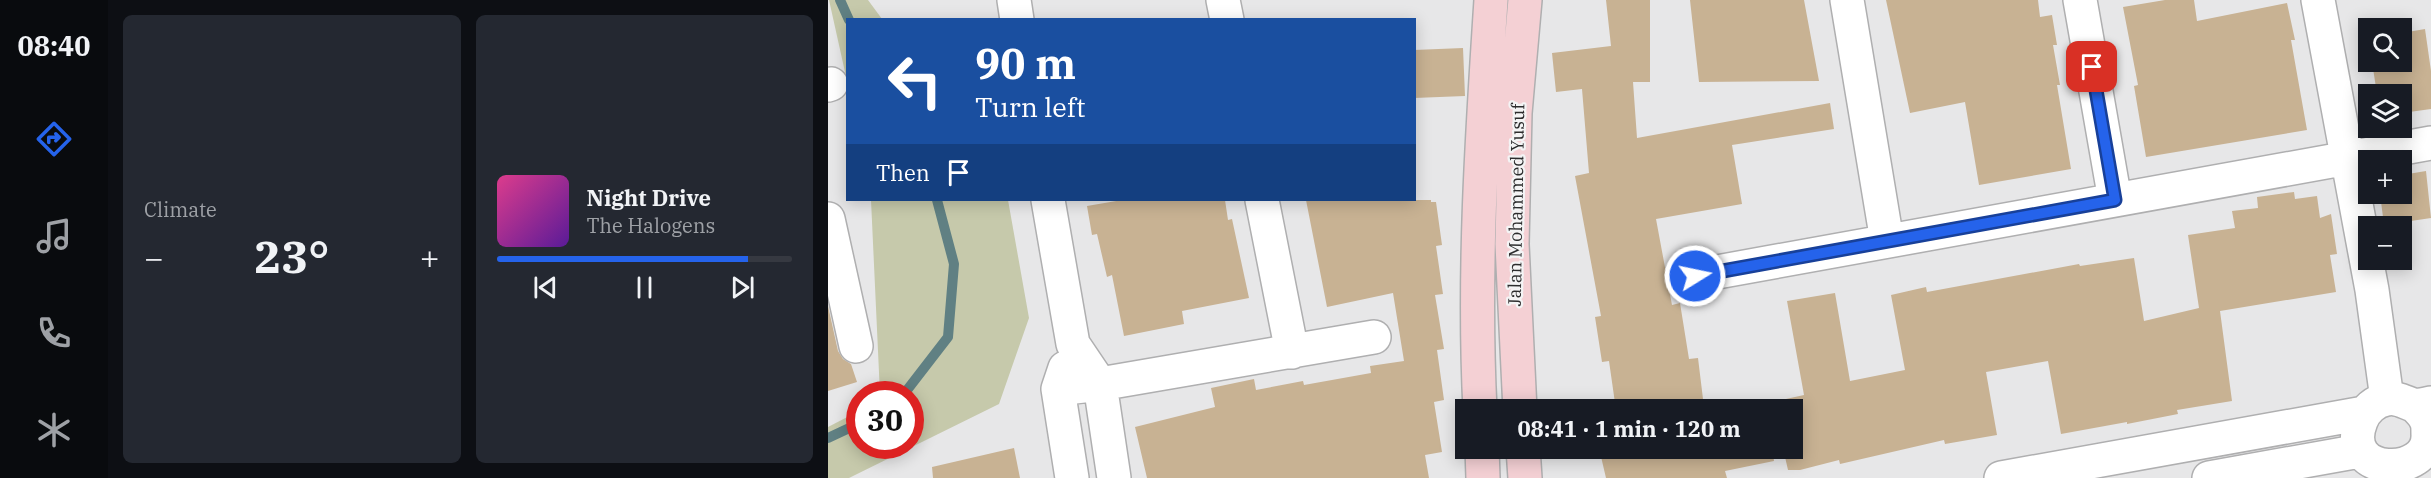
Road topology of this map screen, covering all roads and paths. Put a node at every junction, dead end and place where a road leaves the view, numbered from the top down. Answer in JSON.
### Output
{"nodes":[{"id":1,"x":1014,"y":0,"type":"edge"},
{"id":2,"x":1223,"y":0,"type":"edge"},
{"id":3,"x":1491,"y":0,"type":"edge"},
{"id":4,"x":1525,"y":0,"type":"edge"},
{"id":5,"x":1847,"y":0,"type":"edge"},
{"id":6,"x":2080,"y":0,"type":"edge"},
{"id":7,"x":2318,"y":0,"type":"edge"},
{"id":8,"x":1017,"y":18,"type":"edge"},
{"id":9,"x":1227,"y":18,"type":"edge"},
{"id":10,"x":2431,"y":143,"type":"edge"},
{"id":11,"x":2349,"y":157,"type":"junction"},
{"id":12,"x":2115,"y":200,"type":"junction"},
{"id":13,"x":1048,"y":201,"type":"edge"},
{"id":14,"x":1262,"y":201,"type":"edge"},
{"id":15,"x":828,"y":219,"type":"edge"},
{"id":16,"x":1887,"y":241,"type":"junction"},
{"id":17,"x":1695,"y":276,"type":"dead end"},
{"id":18,"x":1374,"y":337,"type":"dead end"},
{"id":19,"x":1073,"y":344,"type":"junction"},
{"id":20,"x":856,"y":346,"type":"dead end"},
{"id":21,"x":1292,"y":352,"type":"junction"},
{"id":22,"x":1100,"y":384,"type":"junction"},
{"id":23,"x":1058,"y":388,"type":"junction"},
{"id":24,"x":1480,"y":399,"type":"edge"},
{"id":25,"x":1519,"y":399,"type":"edge"},
{"id":26,"x":2399,"y":405,"type":"edge"},
{"id":27,"x":2426,"y":455,"type":"edge"},
{"id":28,"x":1482,"y":459,"type":"edge"},
{"id":29,"x":1524,"y":459,"type":"edge"},
{"id":30,"x":2374,"y":466,"type":"edge"},
{"id":31,"x":1072,"y":478,"type":"edge"},
{"id":32,"x":1114,"y":478,"type":"edge"},
{"id":33,"x":1483,"y":478,"type":"edge"},
{"id":34,"x":1525,"y":478,"type":"edge"},
{"id":35,"x":2001,"y":478,"type":"edge"},
{"id":36,"x":2209,"y":478,"type":"edge"}],
"edges":[{"from":1,"to":8,"type":"street"},
{"from":2,"to":9,"type":"street"},
{"from":3,"to":24,"type":"main road","name":"Jalan Mohammed Yusuf"},
{"from":4,"to":25,"type":"main road","name":"Jalan Mohammed Yusuf"},
{"from":5,"to":16,"type":"street"},
{"from":6,"to":12,"type":"street"},
{"from":7,"to":11,"type":"street"},
{"from":10,"to":11,"type":"street"},
{"from":11,"to":12,"type":"street"},
{"from":11,"to":26,"type":"street"},
{"from":12,"to":16,"type":"street"},
{"from":13,"to":19,"type":"street"},
{"from":14,"to":21,"type":"street"},
{"from":15,"to":20,"type":"street"},
{"from":16,"to":17,"type":"street"},
{"from":18,"to":21,"type":"street"},
{"from":19,"to":22,"type":"street"},
{"from":19,"to":23,"type":"street"},
{"from":21,"to":22,"type":"street"},
{"from":22,"to":23,"type":"street"},
{"from":22,"to":32,"type":"street"},
{"from":23,"to":31,"type":"street"},
{"from":26,"to":27,"type":"street"},
{"from":26,"to":30,"type":"street"},
{"from":26,"to":35,"type":"street"},
{"from":27,"to":30,"type":"street"},
{"from":28,"to":33,"type":"main road"},
{"from":29,"to":34,"type":"main road"},
{"from":30,"to":36,"type":"street"}]}
